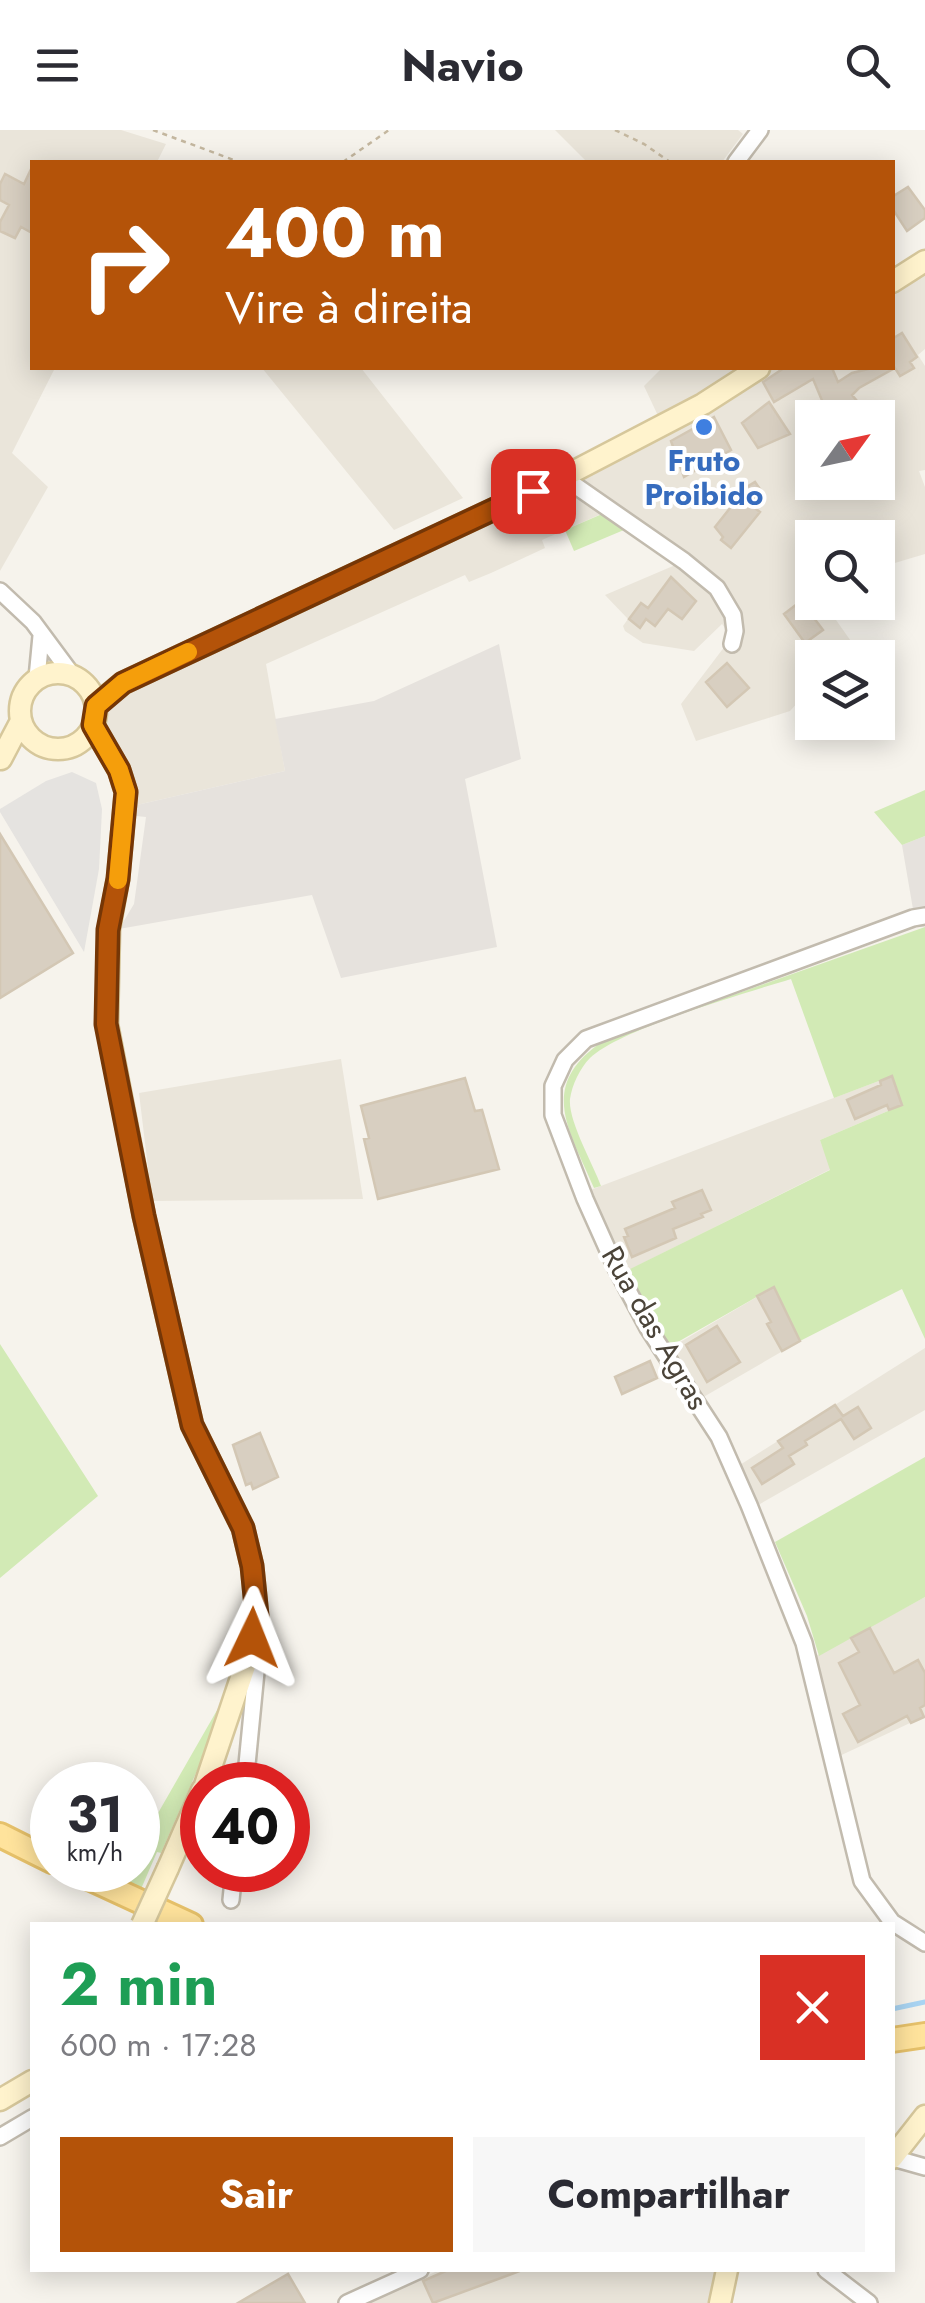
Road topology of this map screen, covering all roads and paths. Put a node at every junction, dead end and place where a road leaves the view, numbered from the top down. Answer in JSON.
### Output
{"nodes":[{"id":1,"x":153,"y":130,"type":"edge"},
{"id":2,"x":389,"y":130,"type":"edge"},
{"id":3,"x":614,"y":130,"type":"edge"},
{"id":4,"x":760,"y":130,"type":"edge"},
{"id":5,"x":234,"y":160,"type":"edge"},
{"id":6,"x":346,"y":160,"type":"edge"},
{"id":7,"x":667,"y":160,"type":"edge"},
{"id":8,"x":738,"y":160,"type":"edge"},
{"id":9,"x":925,"y":261,"type":"edge"},
{"id":10,"x":895,"y":280,"type":"edge"},
{"id":11,"x":756,"y":370,"type":"edge"},
{"id":12,"x":564,"y":477,"type":"junction"},
{"id":13,"x":0,"y":591,"type":"edge"},
{"id":14,"x":41,"y":636,"type":"junction"},
{"id":15,"x":732,"y":644,"type":"dead end"},
{"id":16,"x":38,"y":678,"type":"junction"},
{"id":17,"x":78,"y":679,"type":"junction"},
{"id":18,"x":123,"y":683,"type":"junction"},
{"id":19,"x":94,"y":715,"type":"junction"},
{"id":20,"x":21,"y":721,"type":"junction"},
{"id":21,"x":36,"y":742,"type":"junction"},
{"id":22,"x":76,"y":744,"type":"junction"},
{"id":23,"x":110,"y":758,"type":"junction"},
{"id":24,"x":1,"y":759,"type":"edge"},
{"id":25,"x":925,"y":916,"type":"edge"},
{"id":26,"x":247,"y":1660,"type":"junction"},
{"id":27,"x":212,"y":1762,"type":"edge"},
{"id":28,"x":247,"y":1762,"type":"edge"},
{"id":29,"x":0,"y":1835,"type":"edge"},
{"id":30,"x":180,"y":1841,"type":"edge"},
{"id":31,"x":30,"y":1849,"type":"edge"},
{"id":32,"x":120,"y":1892,"type":"edge"},
{"id":33,"x":233,"y":1892,"type":"edge"},
{"id":34,"x":232,"y":1900,"type":"dead end"},
{"id":35,"x":143,"y":1922,"type":"edge"},
{"id":36,"x":185,"y":1922,"type":"edge"},
{"id":37,"x":892,"y":1922,"type":"edge"},
{"id":38,"x":895,"y":1924,"type":"edge"},
{"id":39,"x":925,"y":1943,"type":"edge"},
{"id":40,"x":925,"y":2035,"type":"edge"},
{"id":41,"x":895,"y":2040,"type":"edge"},
{"id":42,"x":30,"y":2082,"type":"edge"},
{"id":43,"x":0,"y":2100,"type":"edge"},
{"id":44,"x":925,"y":2116,"type":"edge"},
{"id":45,"x":30,"y":2119,"type":"edge"},
{"id":46,"x":0,"y":2138,"type":"edge"},
{"id":47,"x":895,"y":2154,"type":"edge"},
{"id":48,"x":895,"y":2159,"type":"edge"},
{"id":49,"x":925,"y":2166,"type":"edge"},
{"id":50,"x":416,"y":2272,"type":"edge"},
{"id":51,"x":727,"y":2272,"type":"edge"},
{"id":52,"x":828,"y":2272,"type":"edge"},
{"id":53,"x":864,"y":2302,"type":"edge"},
{"id":54,"x":347,"y":2303,"type":"edge"},
{"id":55,"x":720,"y":2303,"type":"edge"}],
"edges":[{"from":1,"to":5,"type":"path"},
{"from":2,"to":6,"type":"path"},
{"from":3,"to":7,"type":"path"},
{"from":4,"to":8,"type":"street"},
{"from":9,"to":10,"type":"street"},
{"from":11,"to":12,"type":"street"},
{"from":12,"to":15,"type":"street"},
{"from":12,"to":18,"type":"street"},
{"from":13,"to":14,"type":"street"},
{"from":14,"to":16,"type":"street"},
{"from":14,"to":17,"type":"street"},
{"from":16,"to":17,"type":"street"},
{"from":16,"to":20,"type":"street"},
{"from":17,"to":18,"type":"street"},
{"from":17,"to":19,"type":"street"},
{"from":18,"to":19,"type":"street"},
{"from":19,"to":22,"type":"street"},
{"from":19,"to":23,"type":"street"},
{"from":20,"to":21,"type":"street"},
{"from":20,"to":24,"type":"street"},
{"from":21,"to":22,"type":"street"},
{"from":21,"to":24,"type":"street"},
{"from":22,"to":23,"type":"street"},
{"from":23,"to":26,"type":"street"},
{"from":25,"to":37,"type":"street","name":"Rua das Agras"},
{"from":26,"to":27,"type":"street"},
{"from":26,"to":28,"type":"street"},
{"from":29,"to":31,"type":"main road"},
{"from":30,"to":35,"type":"street","bridge":true},
{"from":32,"to":36,"type":"main road"},
{"from":33,"to":34,"type":"street"},
{"from":38,"to":39,"type":"street","name":"Rua das Agras"},
{"from":40,"to":41,"type":"main road"},
{"from":42,"to":43,"type":"street"},
{"from":44,"to":47,"type":"street"},
{"from":45,"to":46,"type":"street"},
{"from":48,"to":49,"type":"street"},
{"from":50,"to":54,"type":"street"},
{"from":51,"to":55,"type":"street"},
{"from":52,"to":53,"type":"street"}]}
